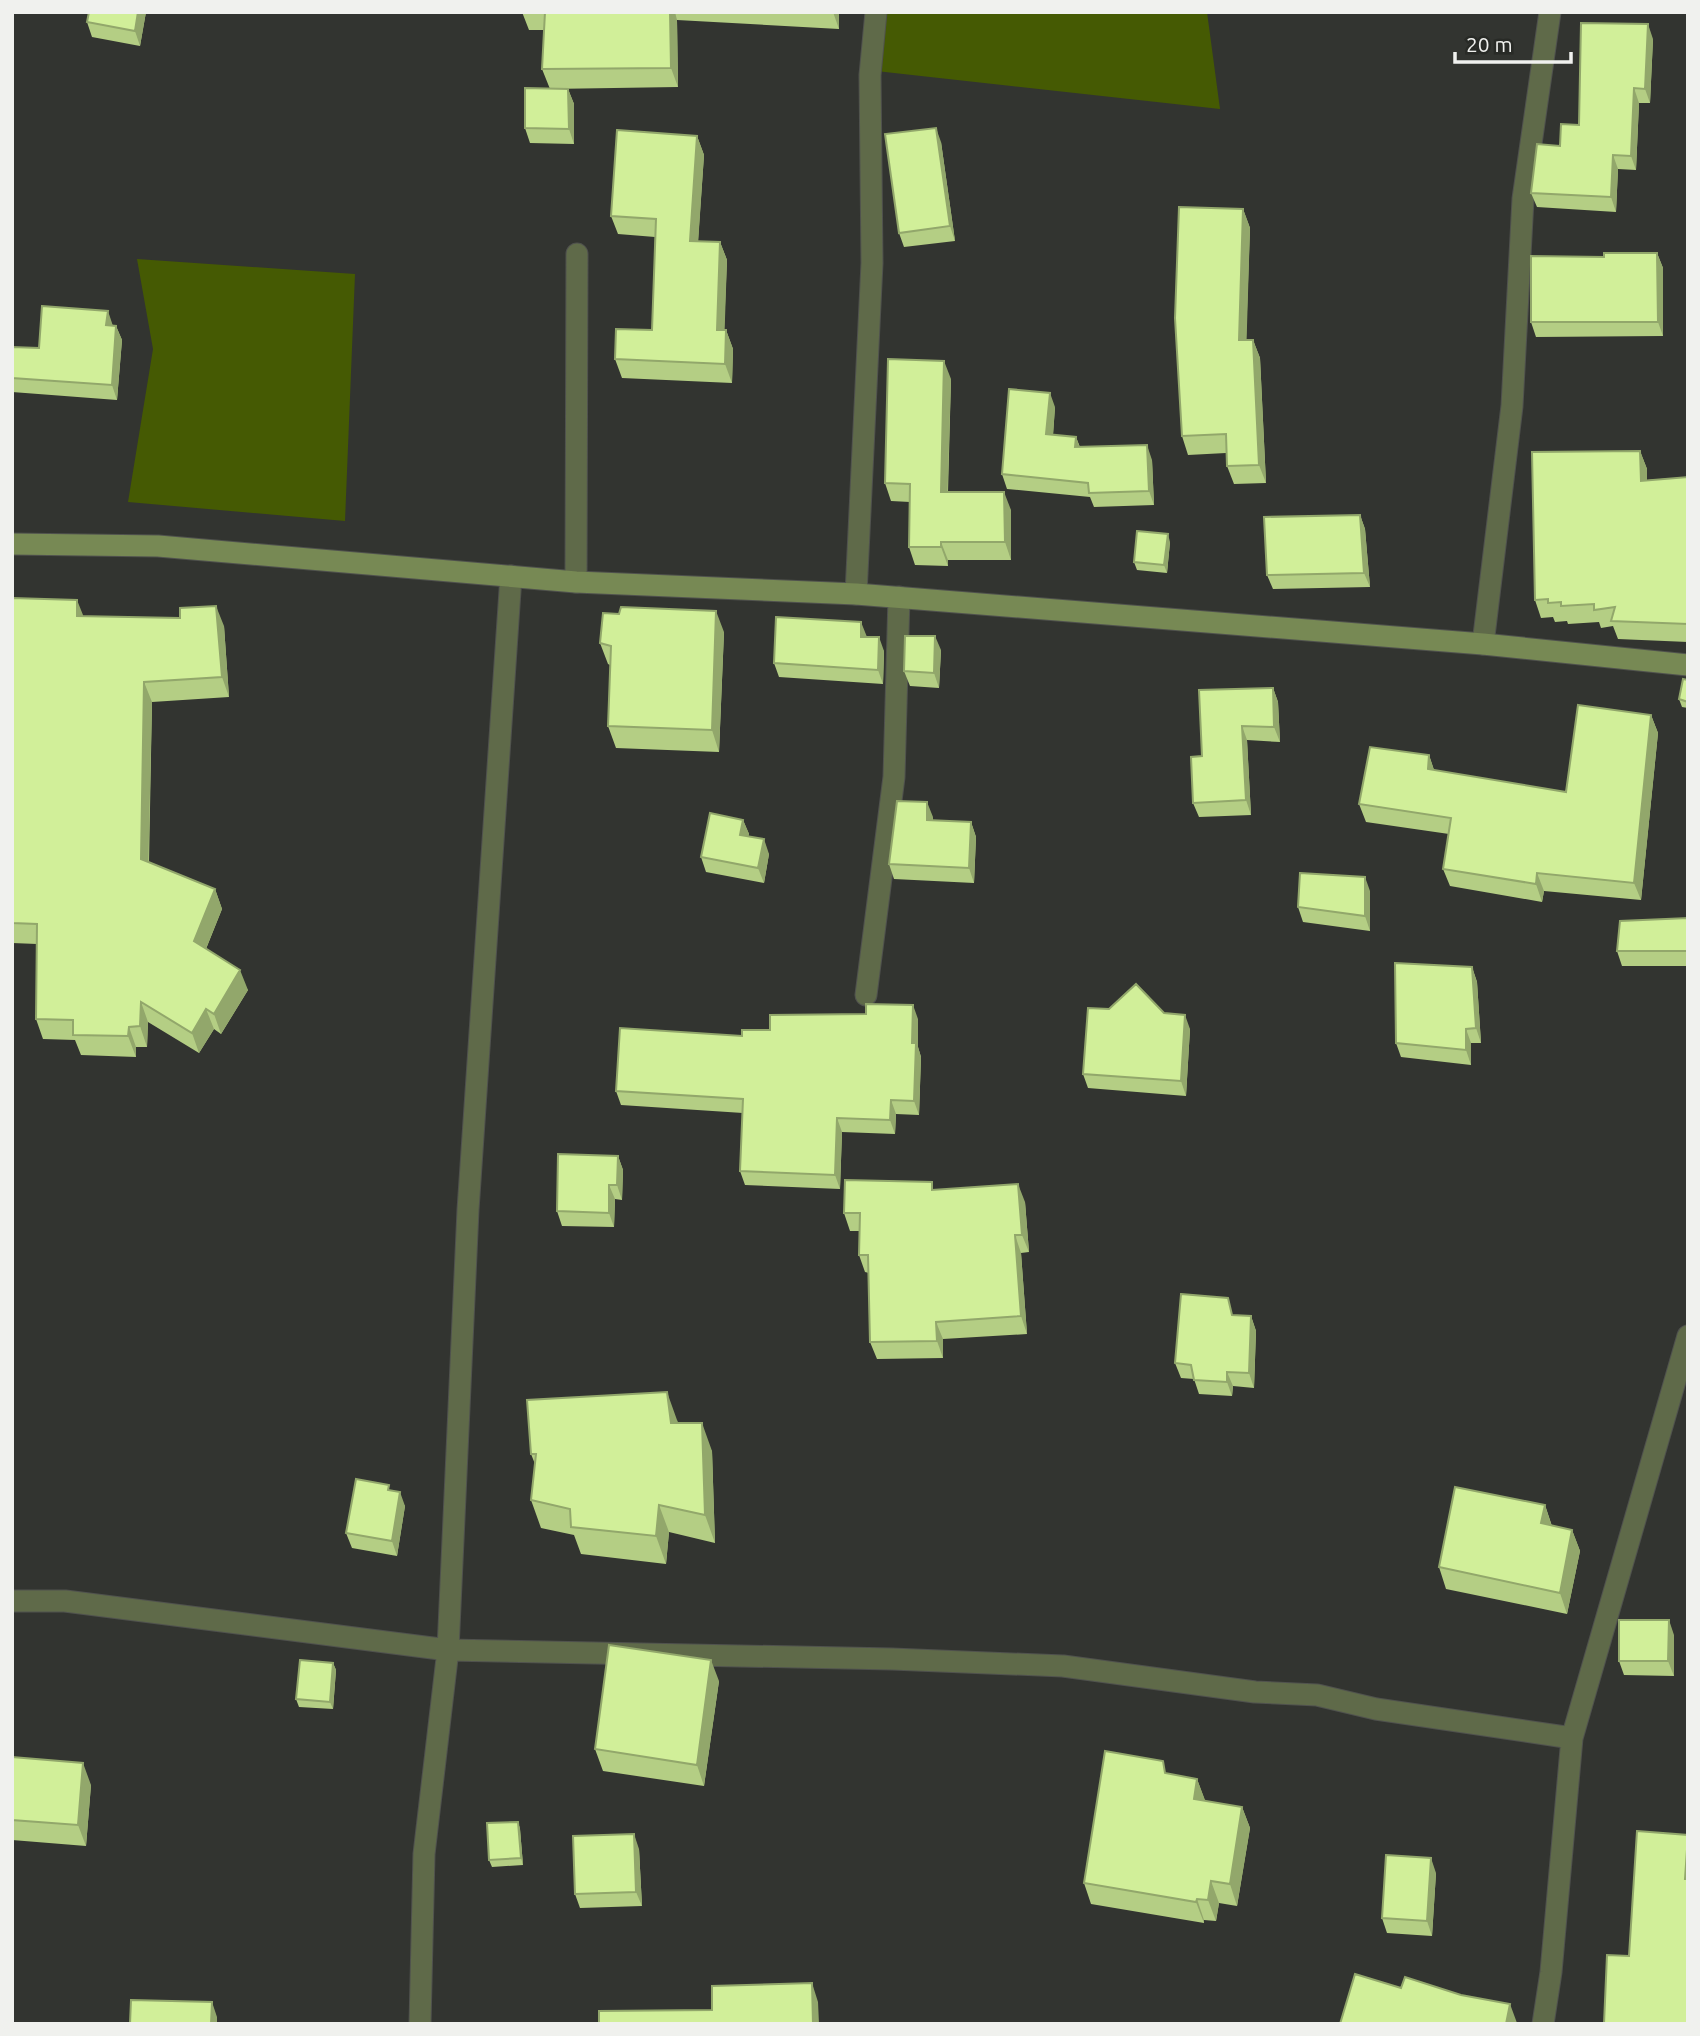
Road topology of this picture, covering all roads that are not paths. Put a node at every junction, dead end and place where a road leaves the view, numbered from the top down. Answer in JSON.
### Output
{"nodes":[{"id":1,"x":876,"y":12,"type":"edge"},
{"id":2,"x":1550,"y":12,"type":"edge"},
{"id":3,"x":577,"y":254,"type":"dead end"},
{"id":4,"x":12,"y":544,"type":"edge"},
{"id":5,"x":511,"y":576,"type":"junction"},
{"id":6,"x":576,"y":582,"type":"junction"},
{"id":7,"x":856,"y":594,"type":"junction"},
{"id":8,"x":899,"y":597,"type":"junction"},
{"id":9,"x":1483,"y":644,"type":"junction"},
{"id":10,"x":1688,"y":665,"type":"edge"},
{"id":11,"x":866,"y":995,"type":"dead end"},
{"id":12,"x":1688,"y":1336,"type":"edge"},
{"id":13,"x":12,"y":1601,"type":"edge"},
{"id":14,"x":448,"y":1650,"type":"junction"},
{"id":15,"x":1572,"y":1738,"type":"junction"},
{"id":16,"x":419,"y":2024,"type":"edge"},
{"id":17,"x":1543,"y":2024,"type":"edge"}],
"edges":[{"from":1,"to":7,"type":"street"},
{"from":2,"to":9,"type":"street"},
{"from":3,"to":6,"type":"street"},
{"from":4,"to":5,"type":"main road"},
{"from":5,"to":6,"type":"main road"},
{"from":5,"to":14,"type":"street"},
{"from":6,"to":7,"type":"main road"},
{"from":7,"to":8,"type":"main road"},
{"from":8,"to":9,"type":"main road"},
{"from":8,"to":11,"type":"street"},
{"from":9,"to":10,"type":"main road"},
{"from":12,"to":15,"type":"street"},
{"from":13,"to":14,"type":"street"},
{"from":14,"to":15,"type":"street"},
{"from":14,"to":16,"type":"street"},
{"from":15,"to":17,"type":"street"}]}
